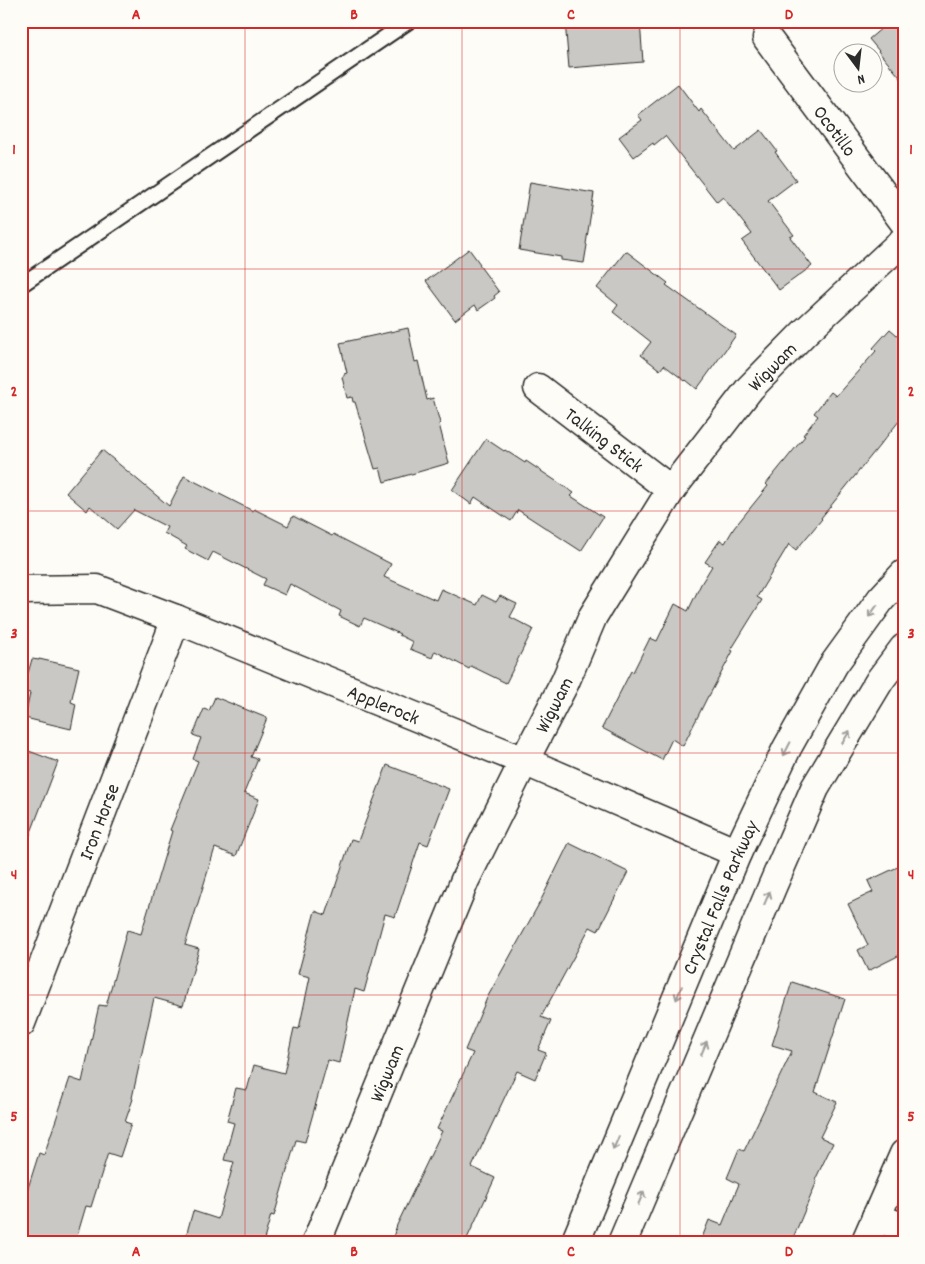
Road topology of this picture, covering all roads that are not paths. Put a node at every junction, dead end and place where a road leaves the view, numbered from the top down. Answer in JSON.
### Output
{"nodes":[{"id":1,"x":409,"y":21,"type":"edge"},
{"id":2,"x":768,"y":38,"type":"dead end"},
{"id":3,"x":904,"y":222,"type":"edge"},
{"id":4,"x":904,"y":240,"type":"edge"},
{"id":5,"x":21,"y":285,"type":"edge"},
{"id":6,"x":538,"y":388,"type":"dead end"},
{"id":7,"x":671,"y":490,"type":"junction"},
{"id":8,"x":904,"y":574,"type":"edge"},
{"id":9,"x":21,"y":590,"type":"edge"},
{"id":10,"x":176,"y":619,"type":"junction"},
{"id":11,"x":904,"y":648,"type":"edge"},
{"id":12,"x":524,"y":761,"type":"junction"},
{"id":13,"x":737,"y":853,"type":"junction"},
{"id":14,"x":21,"y":1023,"type":"edge"},
{"id":15,"x":904,"y":1154,"type":"edge"},
{"id":16,"x":876,"y":1217,"type":"junction"},
{"id":17,"x":904,"y":1228,"type":"edge"},
{"id":18,"x":316,"y":1243,"type":"edge"},
{"id":19,"x":575,"y":1243,"type":"edge"},
{"id":20,"x":622,"y":1243,"type":"edge"},
{"id":21,"x":864,"y":1243,"type":"edge"}],
"edges":[{"from":1,"to":5,"type":"lane"},
{"from":2,"to":3,"type":"street","name":"Ocotillo"},
{"from":4,"to":7,"type":"street","name":"Wigwam"},
{"from":6,"to":7,"type":"street","name":"Talking Stick"},
{"from":7,"to":12,"type":"street","name":"Wigwam"},
{"from":8,"to":13,"type":"street","name":"Crystal Falls Parkway","one_way":true},
{"from":9,"to":10,"type":"street","name":"Applerock"},
{"from":10,"to":12,"type":"street","name":"Applerock"},
{"from":10,"to":14,"type":"street","name":"Iron Horse"},
{"from":20,"to":11,"type":"street","one_way":true},
{"from":12,"to":13,"type":"street","name":"Applerock"},
{"from":12,"to":18,"type":"street","name":"Wigwam"},
{"from":13,"to":19,"type":"street","name":"Crystal Falls Parkway","one_way":true},
{"from":15,"to":16,"type":"street"},
{"from":16,"to":17,"type":"street"},
{"from":16,"to":21,"type":"street"}]}
